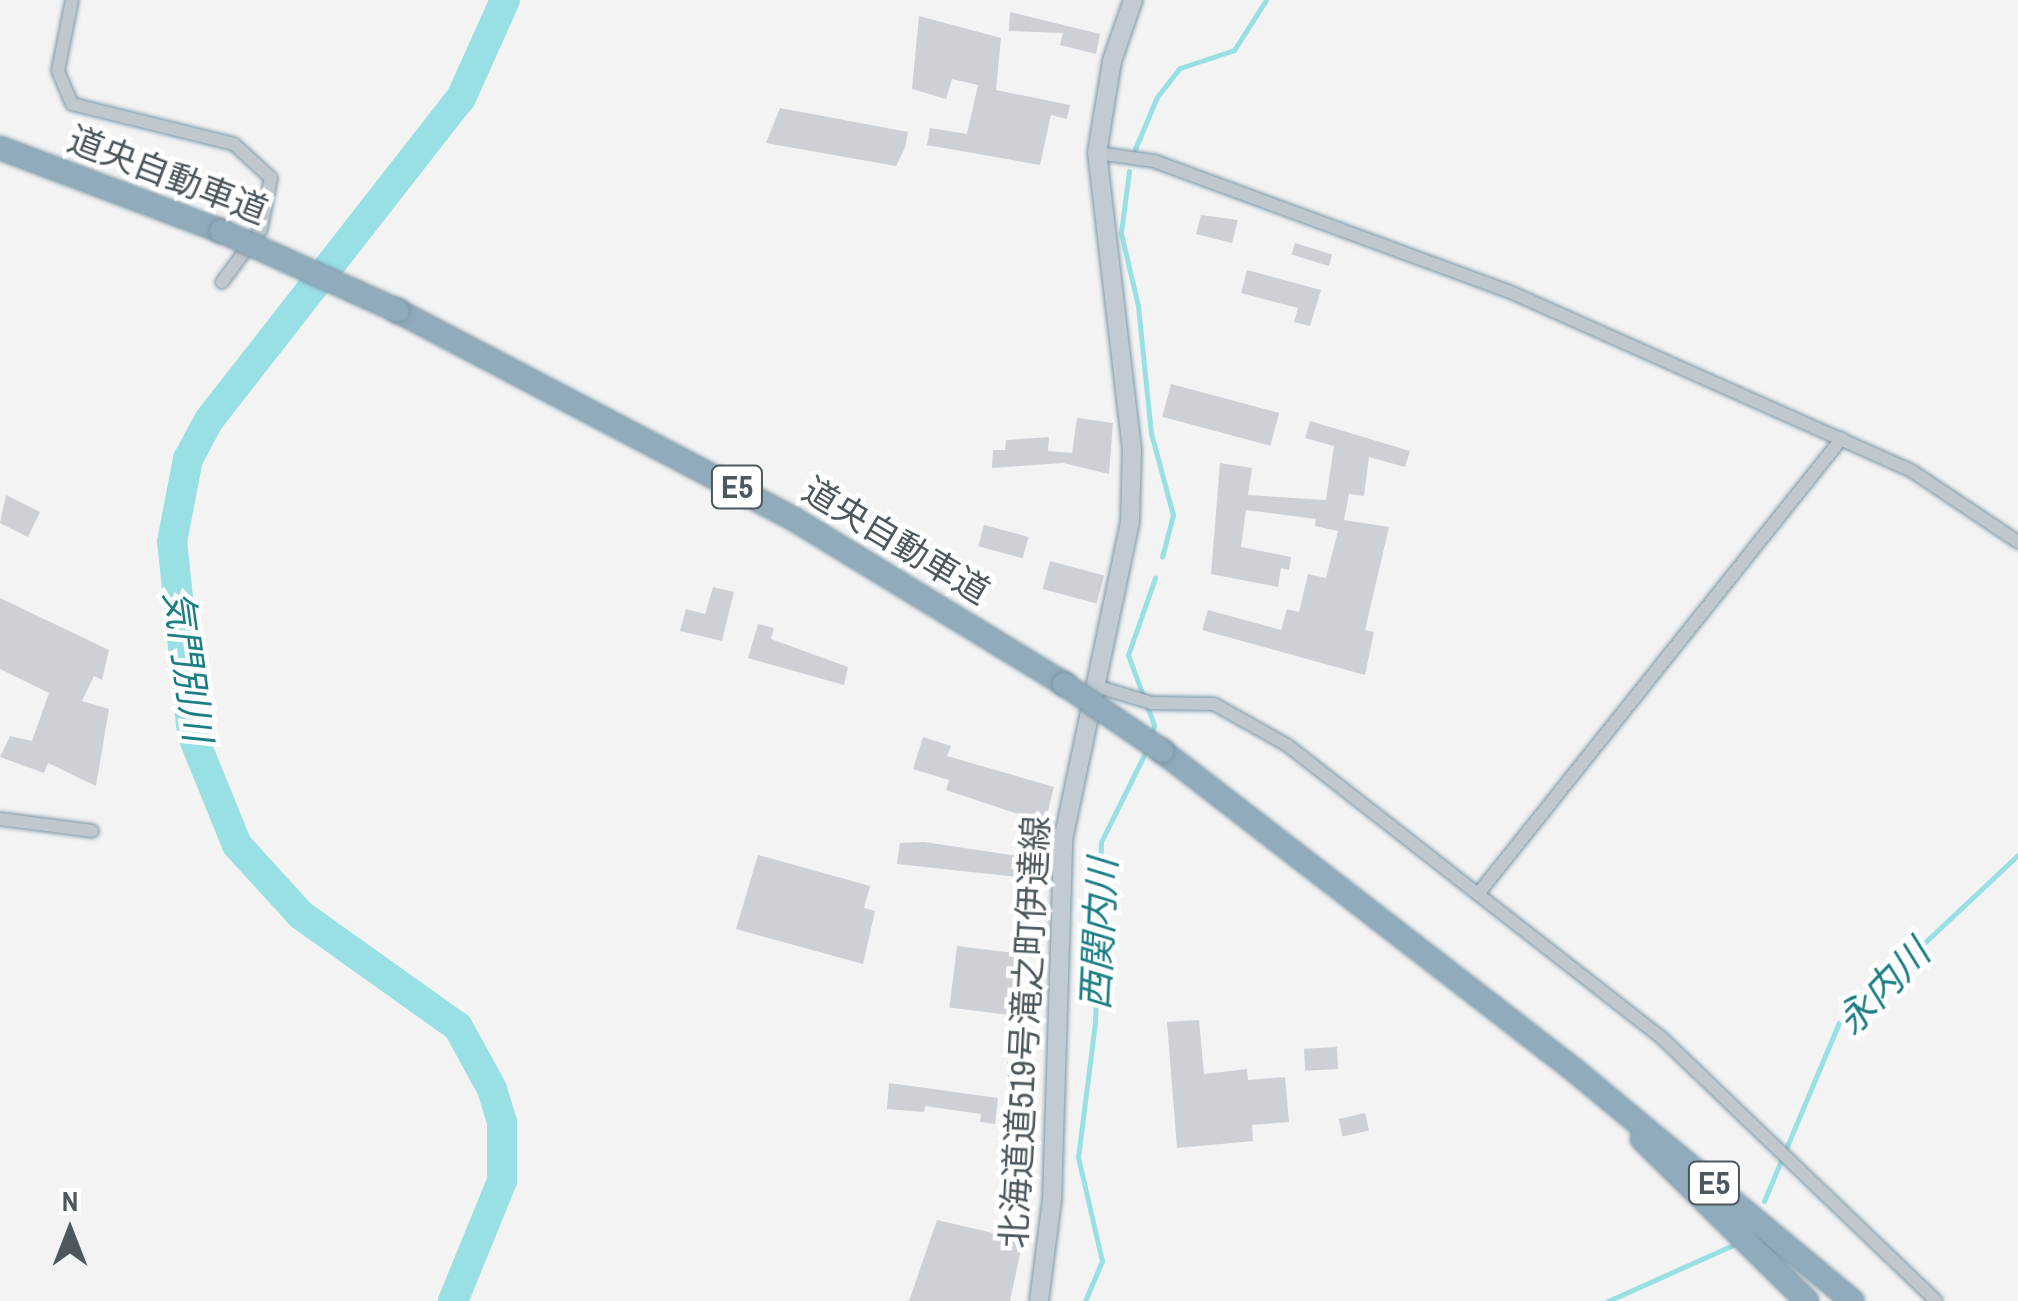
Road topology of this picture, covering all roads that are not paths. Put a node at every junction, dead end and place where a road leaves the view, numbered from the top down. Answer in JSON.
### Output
{"nodes":[{"id":1,"x":72,"y":0,"type":"edge"},
{"id":2,"x":1133,"y":0,"type":"edge"},
{"id":3,"x":0,"y":148,"type":"edge"},
{"id":4,"x":1097,"y":153,"type":"junction"},
{"id":5,"x":222,"y":282,"type":"dead end"},
{"id":6,"x":1842,"y":438,"type":"junction"},
{"id":7,"x":2018,"y":542,"type":"edge"},
{"id":8,"x":1098,"y":687,"type":"junction"},
{"id":9,"x":0,"y":819,"type":"edge"},
{"id":10,"x":92,"y":831,"type":"dead end"},
{"id":11,"x":1478,"y":894,"type":"junction"},
{"id":12,"x":1573,"y":1069,"type":"junction"},
{"id":13,"x":1039,"y":1301,"type":"edge"},
{"id":14,"x":1807,"y":1301,"type":"edge"},
{"id":15,"x":1852,"y":1301,"type":"edge"},
{"id":16,"x":1936,"y":1301,"type":"edge"}],
"edges":[{"from":1,"to":5,"type":"street"},
{"from":2,"to":4,"type":"main road","name":"北海道道519号滝之町伊達線"},
{"from":3,"to":12,"type":"highway","name":"道央自動車道","number":"E5","bridge":true},
{"from":4,"to":6,"type":"street"},
{"from":4,"to":8,"type":"main road","name":"北海道道519号滝之町伊達線"},
{"from":6,"to":7,"type":"street"},
{"from":6,"to":11,"type":"street"},
{"from":8,"to":11,"type":"street"},
{"from":8,"to":13,"type":"main road","name":"北海道道519号滝之町伊達線"},
{"from":9,"to":10,"type":"street"},
{"from":11,"to":16,"type":"street"},
{"from":12,"to":14,"type":"highway","name":"道央自動車道","number":"E5"},
{"from":12,"to":15,"type":"highway","name":"道央自動車道","number":"E5"}]}
